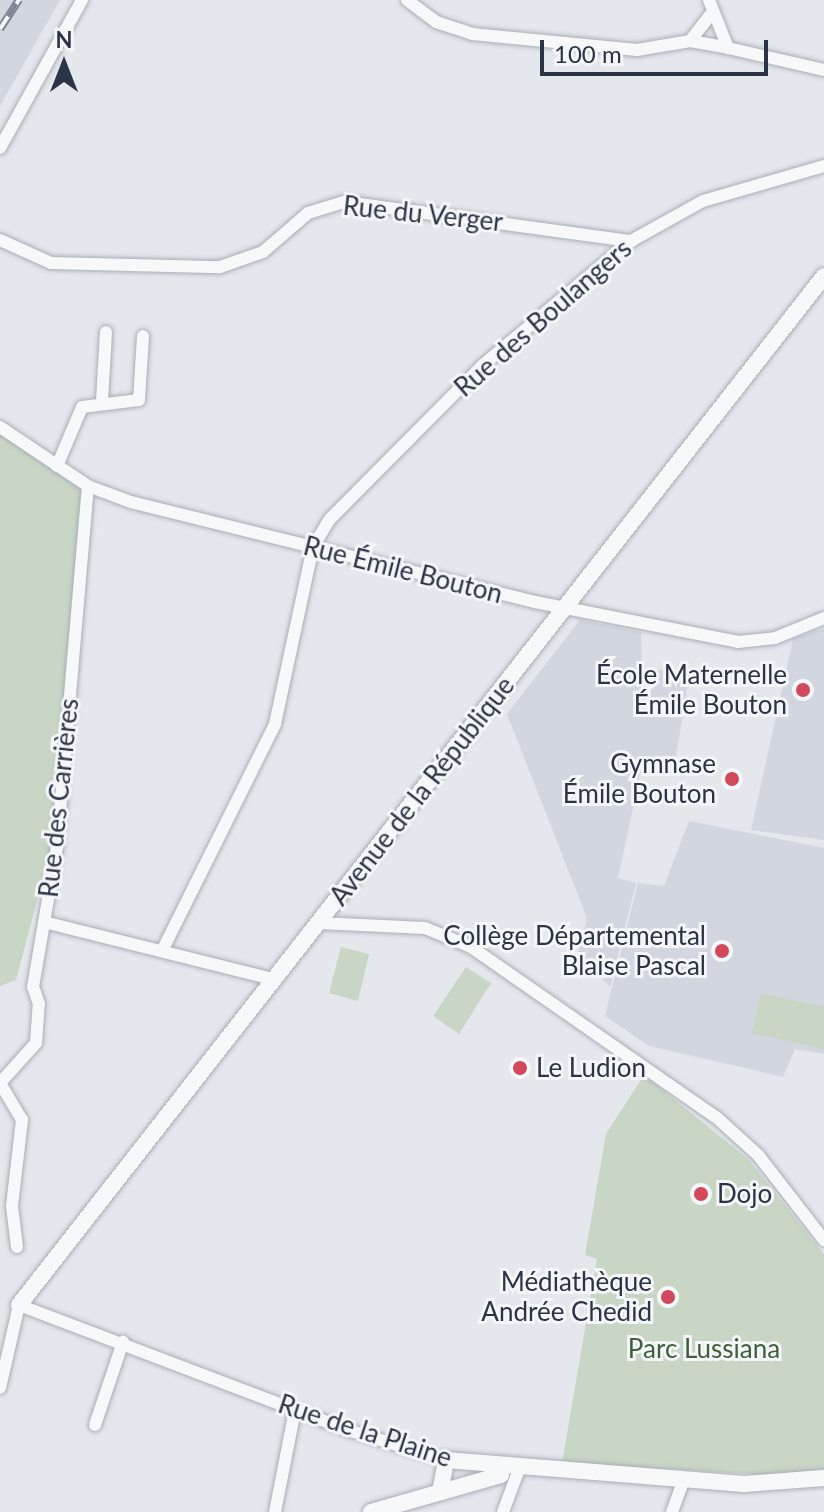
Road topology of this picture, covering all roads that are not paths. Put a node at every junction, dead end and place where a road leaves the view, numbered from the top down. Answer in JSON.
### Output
{"nodes":[{"id":1,"x":82,"y":0,"type":"edge"},
{"id":2,"x":407,"y":0,"type":"edge"},
{"id":3,"x":709,"y":0,"type":"edge"},
{"id":4,"x":710,"y":15,"type":"junction"},
{"id":5,"x":690,"y":41,"type":"junction"},
{"id":6,"x":728,"y":48,"type":"junction"},
{"id":7,"x":824,"y":70,"type":"edge"},
{"id":8,"x":0,"y":148,"type":"edge"},
{"id":9,"x":824,"y":166,"type":"edge"},
{"id":10,"x":0,"y":240,"type":"edge"},
{"id":11,"x":631,"y":241,"type":"junction"},
{"id":12,"x":824,"y":276,"type":"edge"},
{"id":13,"x":106,"y":332,"type":"dead end"},
{"id":14,"x":143,"y":336,"type":"dead end"},
{"id":15,"x":102,"y":401,"type":"junction"},
{"id":16,"x":0,"y":427,"type":"edge"},
{"id":17,"x":57,"y":466,"type":"junction"},
{"id":18,"x":88,"y":486,"type":"junction"},
{"id":19,"x":313,"y":547,"type":"junction"},
{"id":20,"x":563,"y":608,"type":"junction"},
{"id":21,"x":824,"y":618,"type":"edge"},
{"id":22,"x":44,"y":922,"type":"junction"},
{"id":23,"x":319,"y":923,"type":"junction"},
{"id":24,"x":163,"y":949,"type":"junction"},
{"id":25,"x":273,"y":979,"type":"junction"},
{"id":26,"x":824,"y":1240,"type":"edge"},
{"id":27,"x":17,"y":1247,"type":"dead end"},
{"id":28,"x":19,"y":1305,"type":"junction"},
{"id":29,"x":123,"y":1342,"type":"junction"},
{"id":30,"x":0,"y":1388,"type":"edge"},
{"id":31,"x":295,"y":1410,"type":"junction"},
{"id":32,"x":95,"y":1425,"type":"dead end"},
{"id":33,"x":446,"y":1460,"type":"junction"},
{"id":34,"x":510,"y":1468,"type":"junction"},
{"id":35,"x":824,"y":1478,"type":"edge"},
{"id":36,"x":683,"y":1481,"type":"junction"},
{"id":37,"x":440,"y":1492,"type":"junction"},
{"id":38,"x":275,"y":1512,"type":"edge"},
{"id":39,"x":371,"y":1512,"type":"edge"},
{"id":40,"x":503,"y":1512,"type":"edge"},
{"id":41,"x":672,"y":1512,"type":"edge"}],
"edges":[{"from":1,"to":8,"type":"street"},
{"from":2,"to":5,"type":"street"},
{"from":3,"to":4,"type":"street"},
{"from":4,"to":5,"type":"street"},
{"from":4,"to":6,"type":"street"},
{"from":5,"to":6,"type":"street"},
{"from":6,"to":7,"type":"street"},
{"from":9,"to":11,"type":"street","name":"Rue des Boulangers"},
{"from":10,"to":11,"type":"street","name":"Rue du Verger"},
{"from":11,"to":19,"type":"street","name":"Rue des Boulangers"},
{"from":12,"to":20,"type":"street","name":"Avenue de la République"},
{"from":13,"to":15,"type":"street"},
{"from":14,"to":15,"type":"street"},
{"from":15,"to":17,"type":"street"},
{"from":16,"to":17,"type":"street","name":"Rue Émile Bouton"},
{"from":17,"to":18,"type":"street","name":"Rue Émile Bouton"},
{"from":18,"to":19,"type":"street","name":"Rue Émile Bouton"},
{"from":18,"to":22,"type":"street","name":"Rue des Carrières"},
{"from":19,"to":20,"type":"street","name":"Rue Émile Bouton"},
{"from":19,"to":24,"type":"street"},
{"from":20,"to":21,"type":"street","name":"Rue Émile Bouton"},
{"from":20,"to":23,"type":"street","name":"Avenue de la République"},
{"from":22,"to":24,"type":"street","name":"Rue des Carrières"},
{"from":22,"to":27,"type":"street"},
{"from":23,"to":25,"type":"street","name":"Avenue de la République"},
{"from":23,"to":26,"type":"street"},
{"from":24,"to":25,"type":"street","name":"Rue des Carrières"},
{"from":25,"to":28,"type":"street","name":"Avenue de la République"},
{"from":28,"to":29,"type":"street","name":"Rue de la Plaine"},
{"from":28,"to":30,"type":"street"},
{"from":29,"to":31,"type":"street","name":"Rue de la Plaine"},
{"from":29,"to":32,"type":"street"},
{"from":31,"to":33,"type":"street","name":"Rue de la Plaine"},
{"from":31,"to":38,"type":"street"},
{"from":33,"to":34,"type":"street","name":"Rue de la Plaine"},
{"from":33,"to":37,"type":"street"},
{"from":34,"to":36,"type":"street","name":"Rue de la Plaine"},
{"from":34,"to":37,"type":"street"},
{"from":34,"to":40,"type":"street"},
{"from":35,"to":36,"type":"street","name":"Rue de la Plaine"},
{"from":36,"to":41,"type":"street"},
{"from":37,"to":39,"type":"street"}]}
